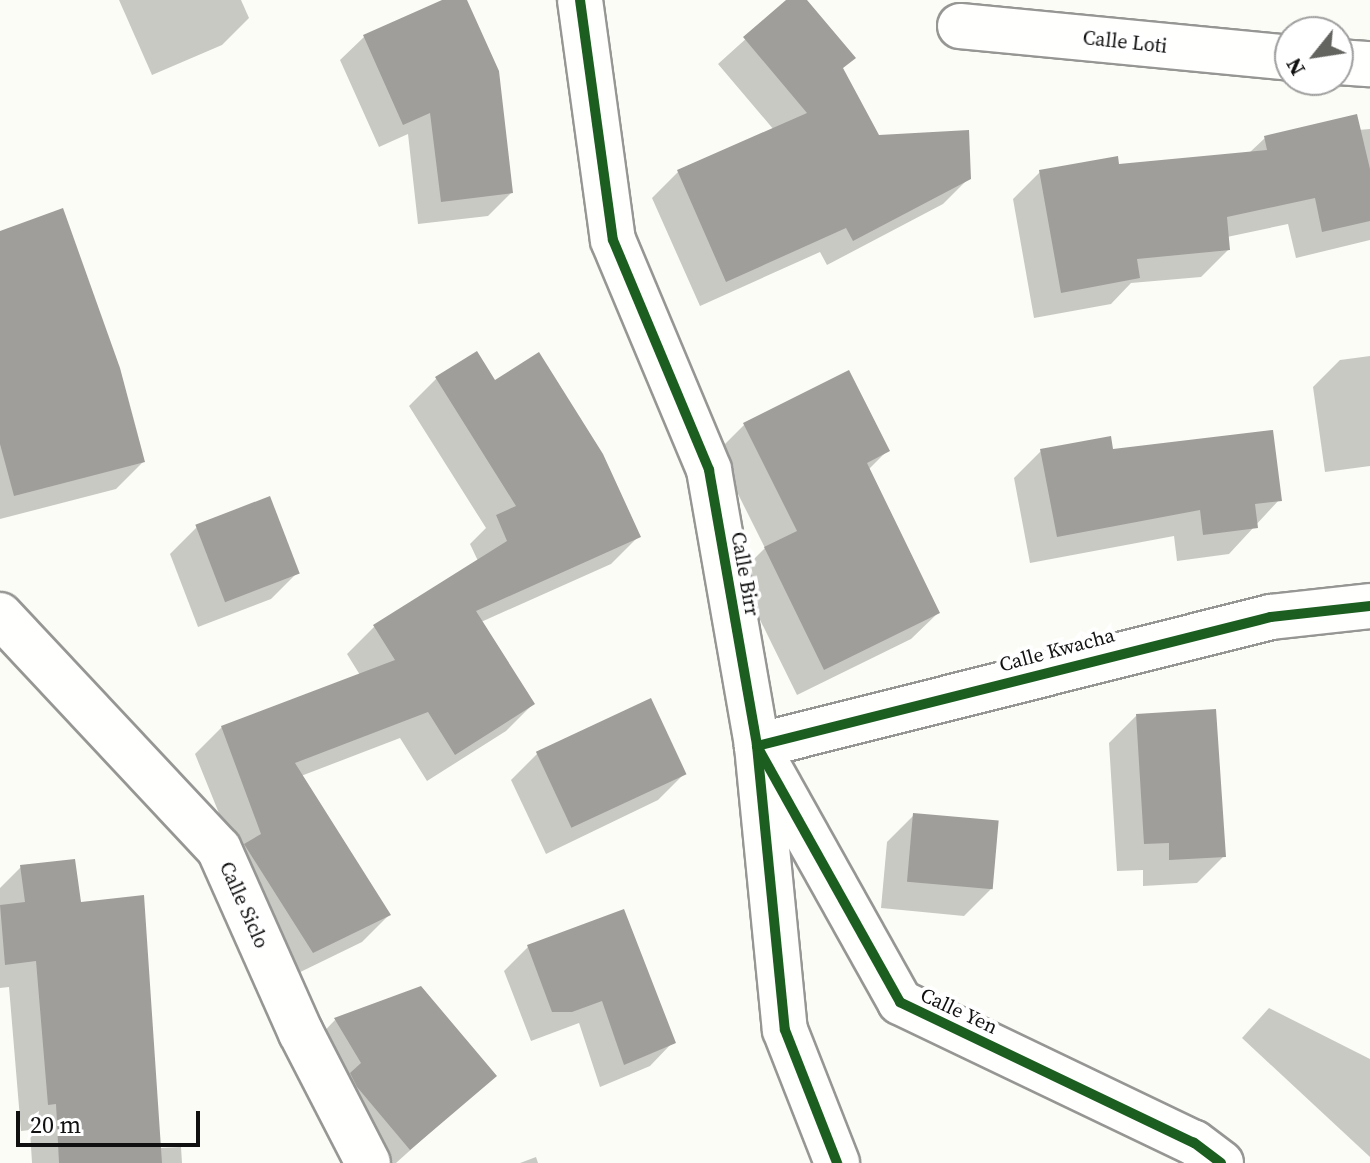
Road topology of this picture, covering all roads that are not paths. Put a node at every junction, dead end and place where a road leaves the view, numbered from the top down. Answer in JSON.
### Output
{"nodes":[{"id":1,"x":580,"y":0,"type":"edge"},
{"id":2,"x":960,"y":26,"type":"dead end"},
{"id":3,"x":1274,"y":56,"type":"edge"},
{"id":4,"x":1370,"y":606,"type":"edge"},
{"id":5,"x":0,"y":615,"type":"edge"},
{"id":6,"x":757,"y":746,"type":"junction"},
{"id":7,"x":368,"y":1163,"type":"edge"},
{"id":8,"x":837,"y":1163,"type":"edge"},
{"id":9,"x":1221,"y":1163,"type":"edge"}],
"edges":[{"from":1,"to":6,"type":"street","name":"Calle Birr"},
{"from":2,"to":3,"type":"street","name":"Calle Loti"},
{"from":4,"to":6,"type":"street","name":"Calle Kwacha"},
{"from":5,"to":7,"type":"street","name":"Calle Siclo"},
{"from":6,"to":8,"type":"street","name":"Calle Birr"},
{"from":6,"to":9,"type":"street","name":"Calle Yen"}]}
